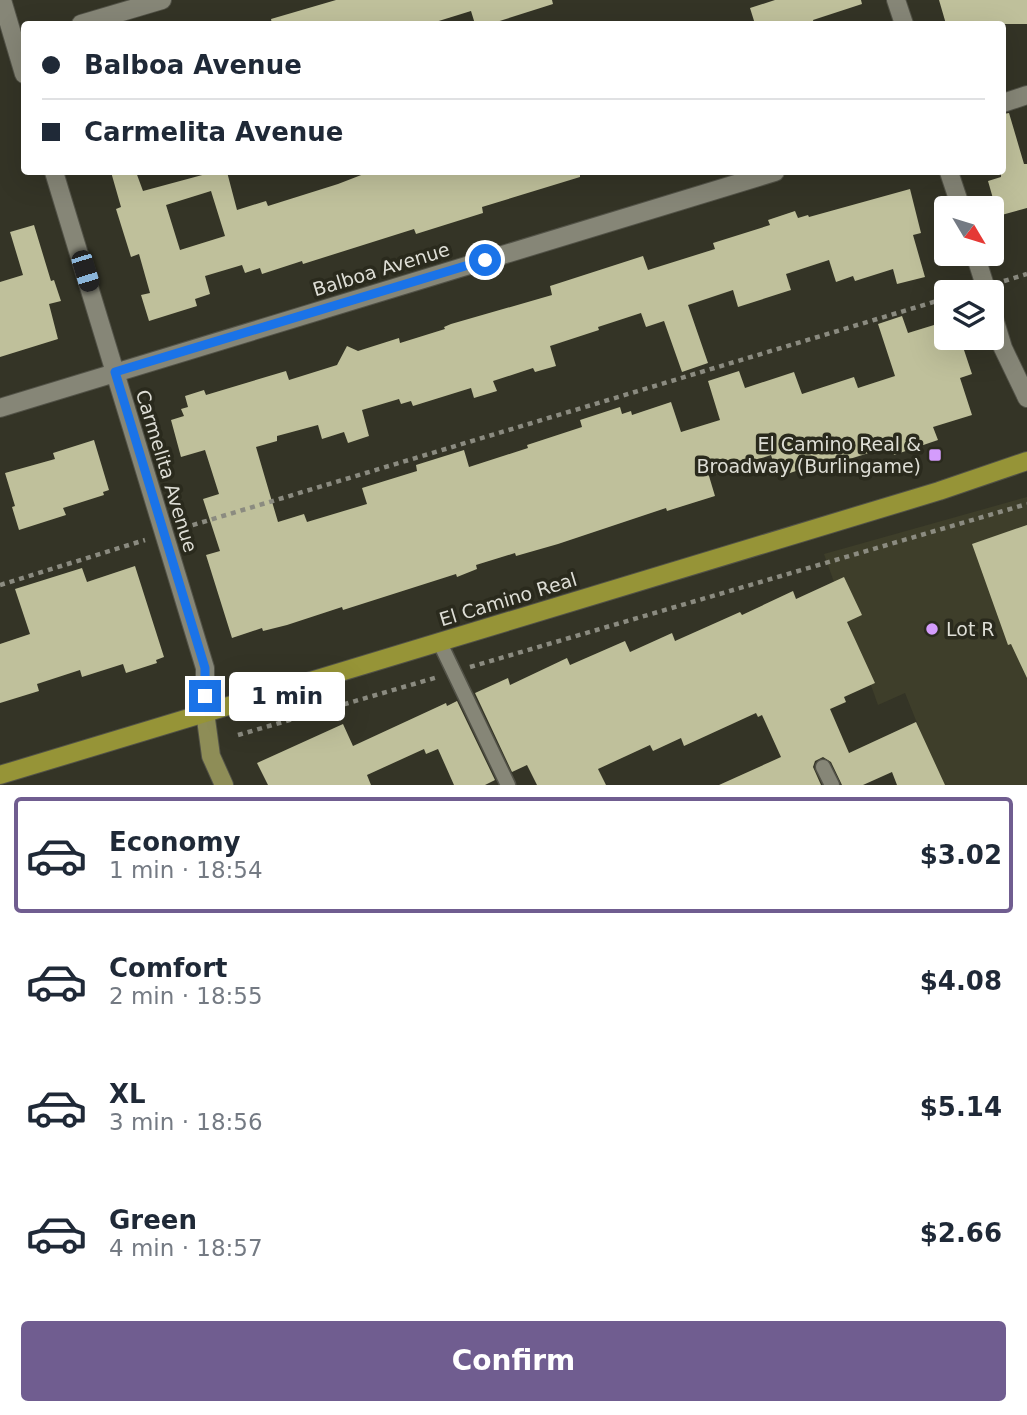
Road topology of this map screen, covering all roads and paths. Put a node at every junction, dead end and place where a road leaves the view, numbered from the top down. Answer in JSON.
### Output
{"nodes":[{"id":1,"x":2,"y":0,"type":"edge"},
{"id":2,"x":162,"y":0,"type":"edge"},
{"id":3,"x":897,"y":0,"type":"edge"},
{"id":4,"x":92,"y":21,"type":"edge"},
{"id":5,"x":903,"y":21,"type":"edge"},
{"id":6,"x":13,"y":45,"type":"edge"},
{"id":7,"x":21,"y":66,"type":"edge"},
{"id":8,"x":1027,"y":95,"type":"edge"},
{"id":9,"x":1006,"y":102,"type":"edge"},
{"id":10,"x":55,"y":175,"type":"edge"},
{"id":11,"x":765,"y":175,"type":"edge"},
{"id":12,"x":950,"y":175,"type":"edge"},
{"id":13,"x":957,"y":196,"type":"edge"},
{"id":14,"x":934,"y":302,"type":"edge"},
{"id":15,"x":1004,"y":350,"type":"edge"},
{"id":16,"x":115,"y":372,"type":"junction"},
{"id":17,"x":1027,"y":398,"type":"edge"},
{"id":18,"x":0,"y":408,"type":"edge"},
{"id":19,"x":1027,"y":461,"type":"edge"},
{"id":20,"x":1027,"y":504,"type":"edge"},
{"id":21,"x":165,"y":533,"type":"junction"},
{"id":22,"x":0,"y":585,"type":"edge"},
{"id":23,"x":439,"y":641,"type":"junction"},
{"id":24,"x":454,"y":672,"type":"junction"},
{"id":25,"x":205,"y":712,"type":"junction"},
{"id":26,"x":239,"y":735,"type":"dead end"},
{"id":27,"x":824,"y":767,"type":"dead end"},
{"id":28,"x":0,"y":775,"type":"edge"},
{"id":29,"x":224,"y":785,"type":"edge"},
{"id":30,"x":508,"y":785,"type":"edge"},
{"id":31,"x":832,"y":785,"type":"edge"}],
"edges":[{"from":1,"to":6,"type":"street"},
{"from":2,"to":4,"type":"street"},
{"from":3,"to":5,"type":"street"},
{"from":6,"to":7,"type":"street"},
{"from":8,"to":9,"type":"street"},
{"from":10,"to":16,"type":"street","name":"Carmelita Avenue"},
{"from":11,"to":16,"type":"street","name":"Balboa Avenue"},
{"from":12,"to":13,"type":"street"},
{"from":14,"to":21,"type":"path"},
{"from":15,"to":17,"type":"street"},
{"from":16,"to":18,"type":"street","name":"Balboa Avenue"},
{"from":16,"to":21,"type":"street","name":"Carmelita Avenue"},
{"from":19,"to":23,"type":"main road","name":"El Camino Real"},
{"from":20,"to":24,"type":"path"},
{"from":21,"to":22,"type":"path"},
{"from":21,"to":25,"type":"street","name":"Carmelita Avenue"},
{"from":23,"to":24,"type":"lane"},
{"from":23,"to":25,"type":"main road","name":"El Camino Real"},
{"from":24,"to":26,"type":"path"},
{"from":24,"to":30,"type":"lane"},
{"from":25,"to":28,"type":"main road","name":"El Camino Real"},
{"from":25,"to":29,"type":"street","name":"Carmelita Avenue"},
{"from":27,"to":31,"type":"lane"}]}
